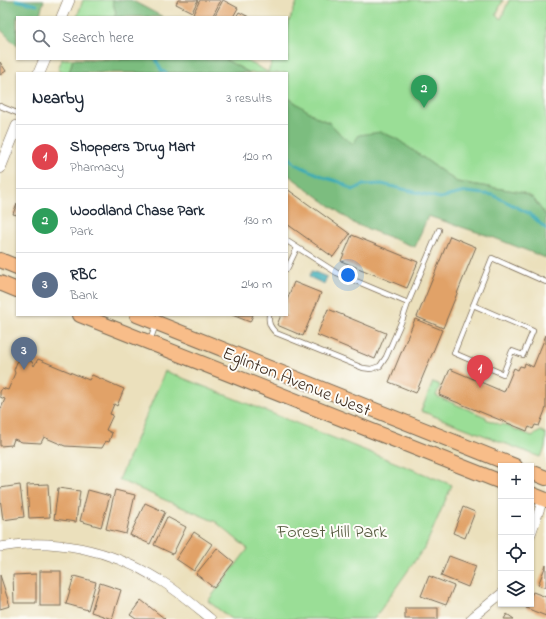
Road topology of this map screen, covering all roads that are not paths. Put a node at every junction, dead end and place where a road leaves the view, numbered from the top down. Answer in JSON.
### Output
{"nodes":[{"id":1,"x":70,"y":0,"type":"edge"},
{"id":2,"x":62,"y":16,"type":"edge"},
{"id":3,"x":45,"y":60,"type":"edge"},
{"id":4,"x":39,"y":72,"type":"edge"},
{"id":5,"x":0,"y":106,"type":"edge"},
{"id":6,"x":16,"y":113,"type":"edge"},
{"id":7,"x":16,"y":128,"type":"edge"},
{"id":8,"x":0,"y":168,"type":"edge"},
{"id":9,"x":439,"y":230,"type":"dead end"},
{"id":10,"x":288,"y":242,"type":"edge"},
{"id":11,"x":296,"y":248,"type":"junction"},
{"id":12,"x":0,"y":260,"type":"edge"},
{"id":13,"x":16,"y":267,"type":"edge"},
{"id":14,"x":288,"y":267,"type":"edge"},
{"id":15,"x":546,"y":282,"type":"edge"},
{"id":16,"x":0,"y":283,"type":"edge"},
{"id":17,"x":16,"y":290,"type":"edge"},
{"id":18,"x":408,"y":303,"type":"junction"},
{"id":19,"x":473,"y":305,"type":"junction"},
{"id":20,"x":82,"y":316,"type":"edge"},
{"id":21,"x":140,"y":316,"type":"edge"},
{"id":22,"x":269,"y":316,"type":"edge"},
{"id":23,"x":156,"y":322,"type":"junction"},
{"id":24,"x":149,"y":343,"type":"junction"},
{"id":25,"x":508,"y":463,"type":"edge"},
{"id":26,"x":534,"y":473,"type":"edge"},
{"id":27,"x":546,"y":478,"type":"edge"},
{"id":28,"x":498,"y":481,"type":"edge"},
{"id":29,"x":542,"y":496,"type":"edge"},
{"id":30,"x":534,"y":524,"type":"edge"},
{"id":31,"x":0,"y":547,"type":"edge"},
{"id":32,"x":498,"y":596,"type":"edge"},
{"id":33,"x":207,"y":618,"type":"edge"},
{"id":34,"x":471,"y":619,"type":"edge"}],
"edges":[{"from":1,"to":2,"type":"street"},
{"from":3,"to":4,"type":"street"},
{"from":5,"to":6,"type":"lane"},
{"from":7,"to":8,"type":"street"},
{"from":9,"to":18,"type":"lane"},
{"from":10,"to":11,"type":"lane"},
{"from":11,"to":14,"type":"lane"},
{"from":11,"to":18,"type":"lane"},
{"from":12,"to":13,"type":"main road"},
{"from":15,"to":19,"type":"lane"},
{"from":16,"to":17,"type":"main road"},
{"from":18,"to":22,"type":"lane"},
{"from":19,"to":19,"type":"lane"},
{"from":20,"to":24,"type":"main road","name":"Eglinton Avenue West"},
{"from":21,"to":23,"type":"main road","name":"Eglinton Avenue West"},
{"from":23,"to":24,"type":"lane"},
{"from":23,"to":25,"type":"main road","name":"Eglinton Avenue West"},
{"from":24,"to":28,"type":"main road","name":"Eglinton Avenue West"},
{"from":26,"to":27,"type":"main road"},
{"from":29,"to":30,"type":"street"},
{"from":31,"to":33,"type":"street"},
{"from":32,"to":34,"type":"street"}]}
